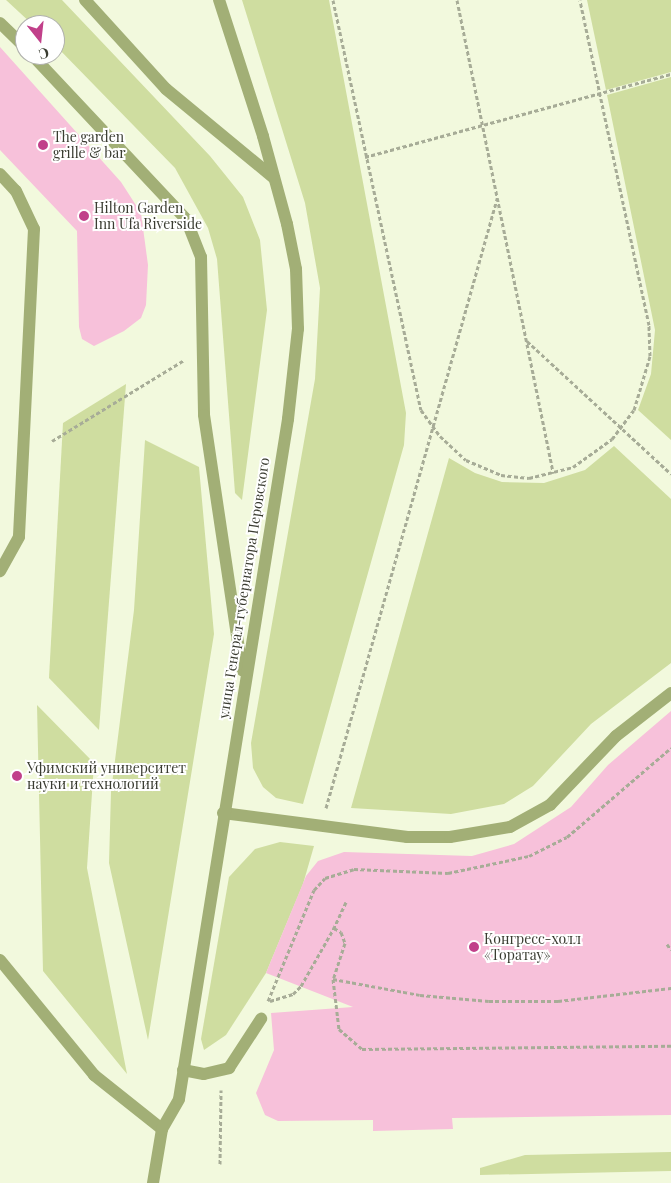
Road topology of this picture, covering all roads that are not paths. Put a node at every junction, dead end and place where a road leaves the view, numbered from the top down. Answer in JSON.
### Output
{"nodes":[{"id":1,"x":85,"y":0,"type":"edge"},
{"id":2,"x":219,"y":0,"type":"edge"},
{"id":3,"x":0,"y":23,"type":"edge"},
{"id":4,"x":15,"y":37,"type":"edge"},
{"id":5,"x":41,"y":65,"type":"edge"},
{"id":6,"x":0,"y":174,"type":"edge"},
{"id":7,"x":274,"y":178,"type":"junction"},
{"id":8,"x":0,"y":571,"type":"edge"},
{"id":9,"x":244,"y":677,"type":"junction"},
{"id":10,"x":671,"y":693,"type":"edge"},
{"id":11,"x":223,"y":813,"type":"junction"},
{"id":12,"x":0,"y":960,"type":"edge"},
{"id":13,"x":261,"y":1019,"type":"road end"},
{"id":14,"x":183,"y":1070,"type":"junction"},
{"id":15,"x":162,"y":1129,"type":"junction"},
{"id":16,"x":154,"y":1183,"type":"edge"}],
"edges":[{"from":1,"to":7,"type":"street"},
{"from":2,"to":7,"type":"street","name":"улица Генерал-губернатора Перовского"},
{"from":3,"to":4,"type":"street"},
{"from":5,"to":9,"type":"street"},
{"from":6,"to":8,"type":"street"},
{"from":7,"to":9,"type":"street","name":"улица Генерал-губернатора Перовского"},
{"from":9,"to":11,"type":"street","name":"улица Генерал-губернатора Перовского"},
{"from":10,"to":11,"type":"street"},
{"from":11,"to":14,"type":"street","name":"улица Генерал-губернатора Перовского"},
{"from":12,"to":15,"type":"street"},
{"from":13,"to":14,"type":"street"},
{"from":14,"to":15,"type":"street","name":"улица Генерал-губернатора Перовского"},
{"from":15,"to":16,"type":"street","name":"улица Генерал-губернатора Перовского"}]}
